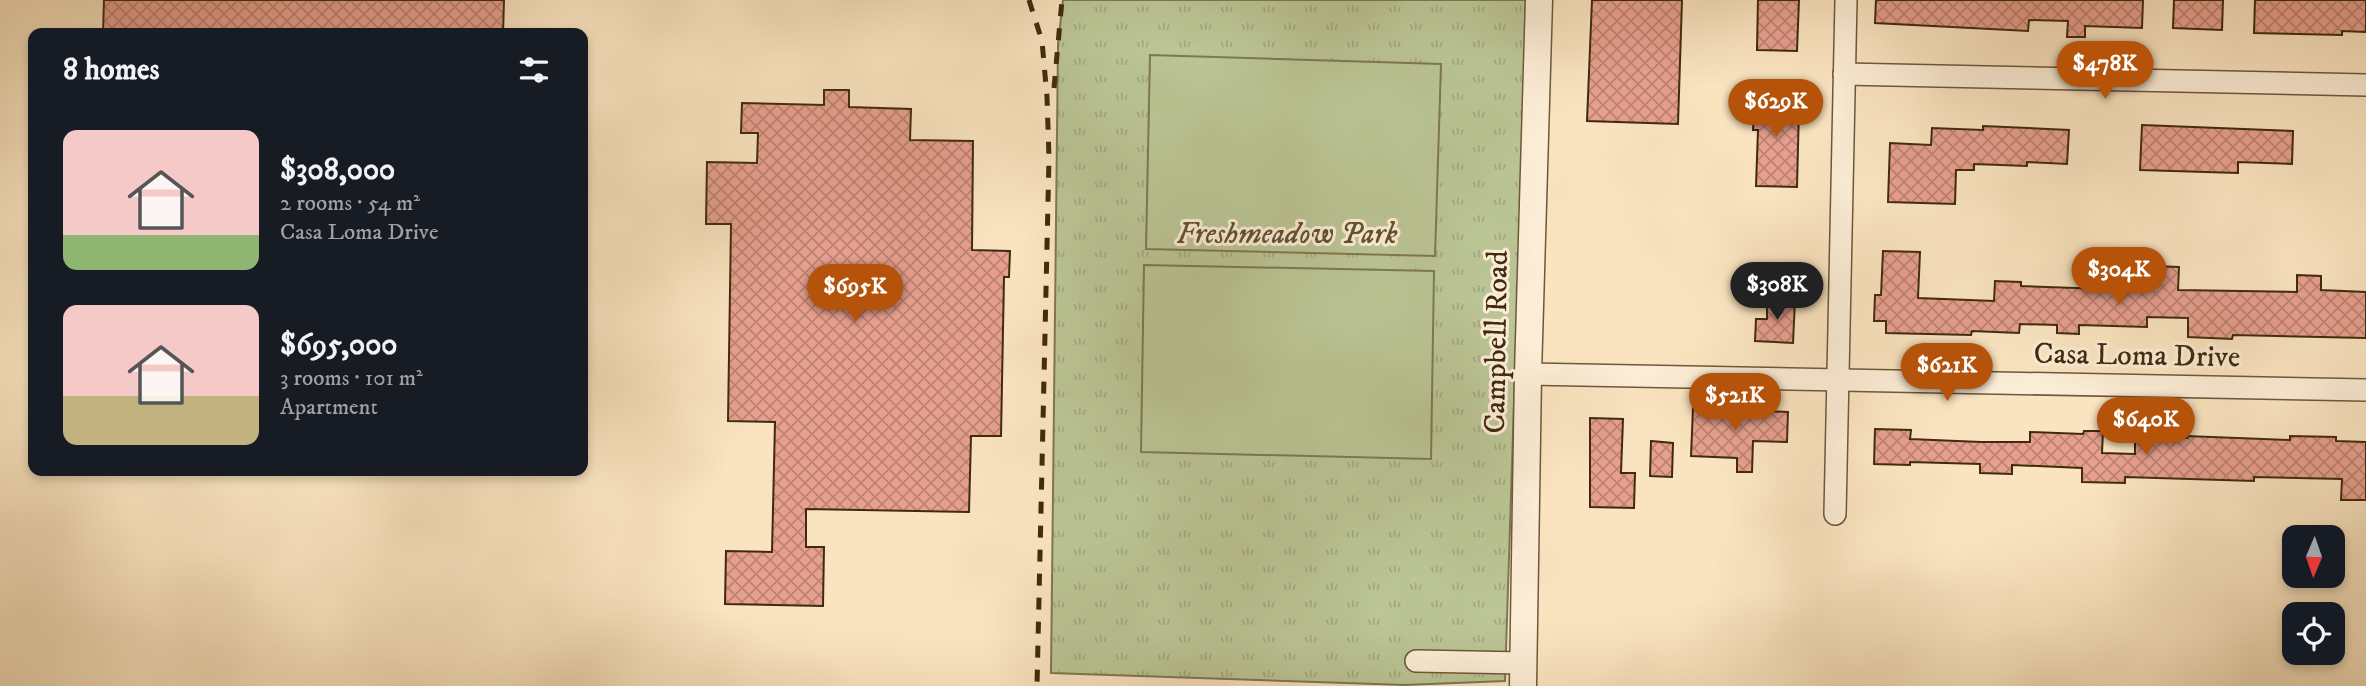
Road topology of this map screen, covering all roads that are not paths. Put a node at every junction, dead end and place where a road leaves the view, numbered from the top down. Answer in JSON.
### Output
{"nodes":[{"id":1,"x":1539,"y":0,"type":"edge"},
{"id":2,"x":1846,"y":0,"type":"edge"},
{"id":3,"x":1844,"y":74,"type":"junction"},
{"id":4,"x":2366,"y":85,"type":"edge"},
{"id":5,"x":1528,"y":374,"type":"junction"},
{"id":6,"x":1838,"y":380,"type":"junction"},
{"id":7,"x":2366,"y":390,"type":"edge"},
{"id":8,"x":1835,"y":514,"type":"dead end"},
{"id":9,"x":1416,"y":661,"type":"dead end"},
{"id":10,"x":1523,"y":674,"type":"edge"}],
"edges":[{"from":1,"to":5,"type":"street","name":"Campbell Road"},
{"from":2,"to":3,"type":"street"},
{"from":3,"to":4,"type":"street"},
{"from":3,"to":6,"type":"street"},
{"from":5,"to":6,"type":"street","name":"Casa Loma Drive"},
{"from":5,"to":10,"type":"street","name":"Campbell Road"},
{"from":6,"to":7,"type":"street","name":"Casa Loma Drive"},
{"from":6,"to":8,"type":"street"},
{"from":9,"to":10,"type":"street"}]}
